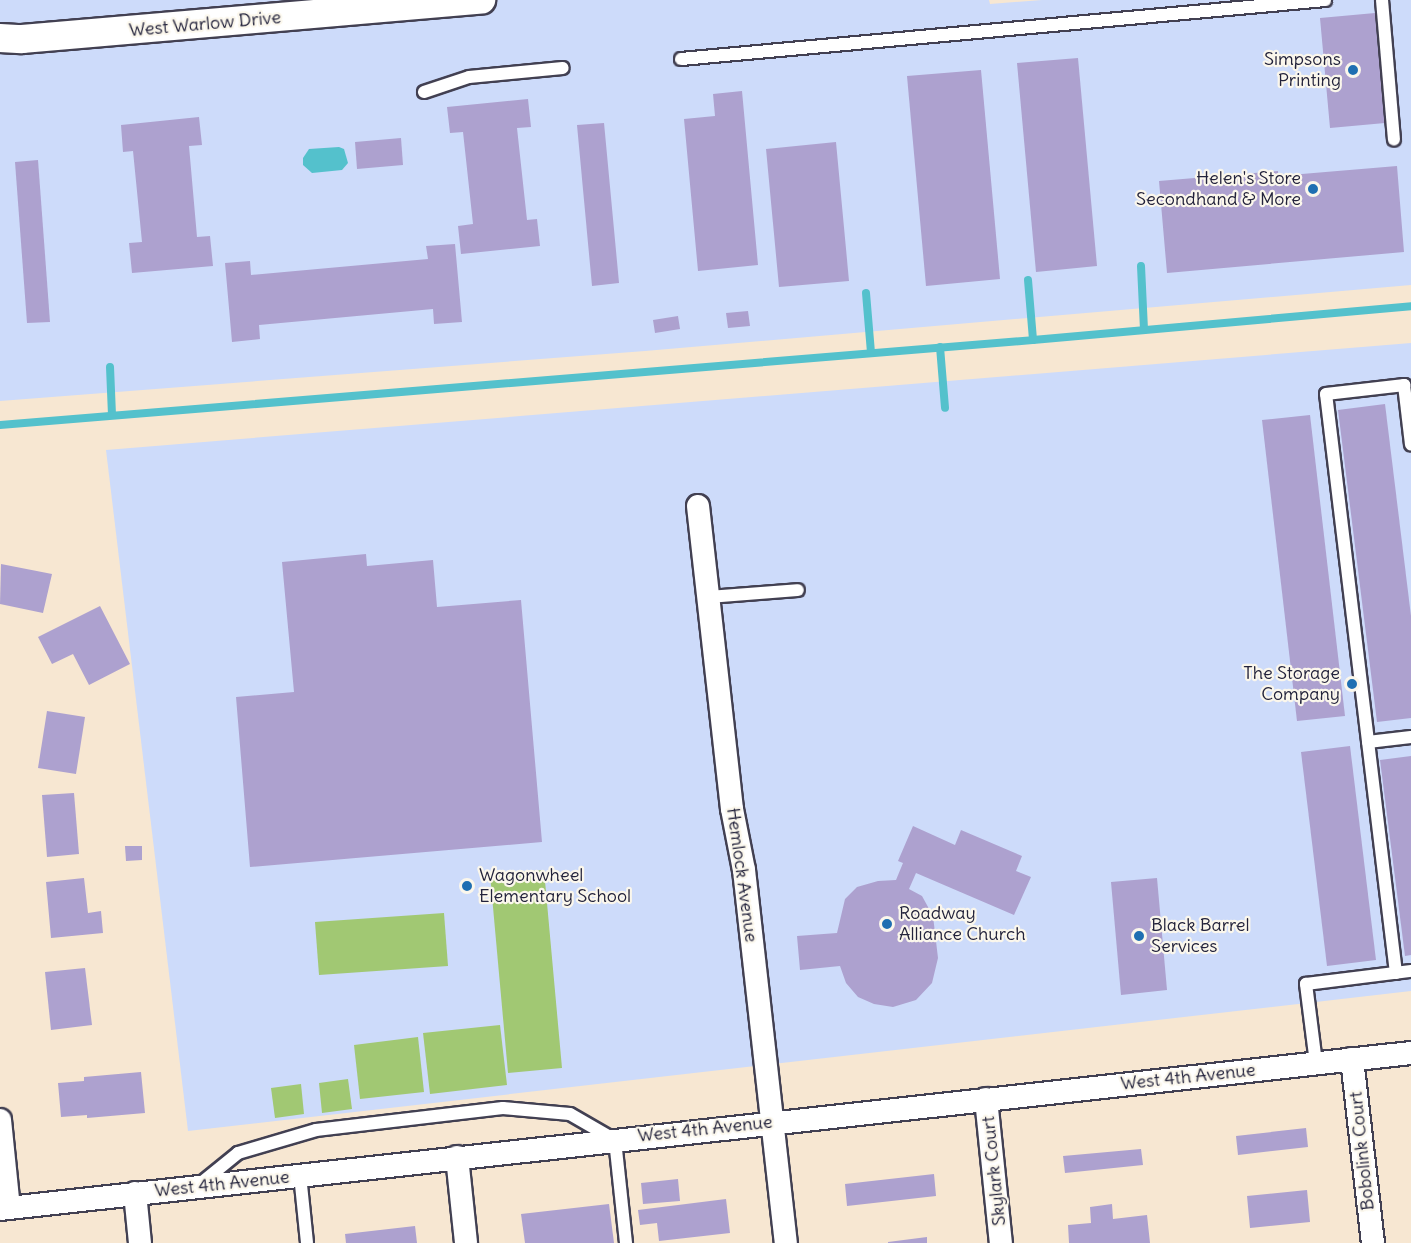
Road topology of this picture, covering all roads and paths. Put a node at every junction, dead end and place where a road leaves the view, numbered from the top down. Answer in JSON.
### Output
{"nodes":[{"id":1,"x":481,"y":0,"type":"edge"},
{"id":2,"x":1325,"y":0,"type":"edge"},
{"id":3,"x":1382,"y":0,"type":"edge"},
{"id":4,"x":350,"y":6,"type":"edge"},
{"id":5,"x":0,"y":38,"type":"edge"},
{"id":6,"x":681,"y":59,"type":"dead end"},
{"id":7,"x":563,"y":68,"type":"dead end"},
{"id":8,"x":424,"y":92,"type":"dead end"},
{"id":9,"x":1394,"y":139,"type":"dead end"},
{"id":10,"x":1411,"y":445,"type":"edge"},
{"id":11,"x":698,"y":506,"type":"dead end"},
{"id":12,"x":798,"y":590,"type":"dead end"},
{"id":13,"x":708,"y":597,"type":"junction"},
{"id":14,"x":1411,"y":737,"type":"edge"},
{"id":15,"x":1368,"y":742,"type":"junction"},
{"id":16,"x":1411,"y":972,"type":"edge"},
{"id":17,"x":1396,"y":973,"type":"junction"},
{"id":18,"x":1411,"y":1053,"type":"edge"},
{"id":19,"x":1352,"y":1059,"type":"junction"},
{"id":20,"x":1316,"y":1063,"type":"junction"},
{"id":21,"x":986,"y":1099,"type":"junction"},
{"id":22,"x":0,"y":1120,"type":"edge"},
{"id":23,"x":772,"y":1122,"type":"junction"},
{"id":24,"x":615,"y":1140,"type":"junction"},
{"id":25,"x":457,"y":1157,"type":"junction"},
{"id":26,"x":300,"y":1175,"type":"junction"},
{"id":27,"x":197,"y":1187,"type":"junction"},
{"id":28,"x":135,"y":1193,"type":"junction"},
{"id":29,"x":4,"y":1208,"type":"edge"},
{"id":30,"x":140,"y":1243,"type":"edge"},
{"id":31,"x":307,"y":1243,"type":"edge"},
{"id":32,"x":465,"y":1243,"type":"edge"},
{"id":33,"x":626,"y":1243,"type":"edge"},
{"id":34,"x":786,"y":1243,"type":"edge"},
{"id":35,"x":1001,"y":1243,"type":"edge"},
{"id":36,"x":1372,"y":1243,"type":"edge"}],
"edges":[{"from":1,"to":4,"type":"street","name":"West Warlow Drive"},
{"from":2,"to":6,"type":"lane"},
{"from":3,"to":9,"type":"lane"},
{"from":4,"to":5,"type":"street","name":"West Warlow Drive"},
{"from":7,"to":8,"type":"lane"},
{"from":10,"to":15,"type":"lane"},
{"from":11,"to":13,"type":"street","name":"Hemlock Avenue"},
{"from":12,"to":13,"type":"lane"},
{"from":13,"to":23,"type":"street","name":"Hemlock Avenue"},
{"from":14,"to":15,"type":"lane"},
{"from":15,"to":17,"type":"lane"},
{"from":16,"to":17,"type":"lane"},
{"from":17,"to":20,"type":"lane"},
{"from":18,"to":19,"type":"street","name":"West 4th Avenue"},
{"from":19,"to":20,"type":"street","name":"West 4th Avenue"},
{"from":19,"to":36,"type":"street","name":"Bobolink Court"},
{"from":20,"to":21,"type":"street","name":"West 4th Avenue"},
{"from":21,"to":23,"type":"street","name":"West 4th Avenue"},
{"from":21,"to":35,"type":"street","name":"Skylark Court"},
{"from":22,"to":29,"type":"street"},
{"from":23,"to":24,"type":"street","name":"West 4th Avenue"},
{"from":23,"to":34,"type":"street","name":"Hemlock Avenue"},
{"from":24,"to":25,"type":"street","name":"West 4th Avenue"},
{"from":24,"to":27,"type":"lane"},
{"from":24,"to":33,"type":"lane"},
{"from":25,"to":26,"type":"street","name":"West 4th Avenue"},
{"from":25,"to":32,"type":"street"},
{"from":26,"to":27,"type":"street","name":"West 4th Avenue"},
{"from":26,"to":31,"type":"lane"},
{"from":27,"to":28,"type":"street","name":"West 4th Avenue"},
{"from":28,"to":29,"type":"street","name":"West 4th Avenue"},
{"from":28,"to":30,"type":"street"}]}
